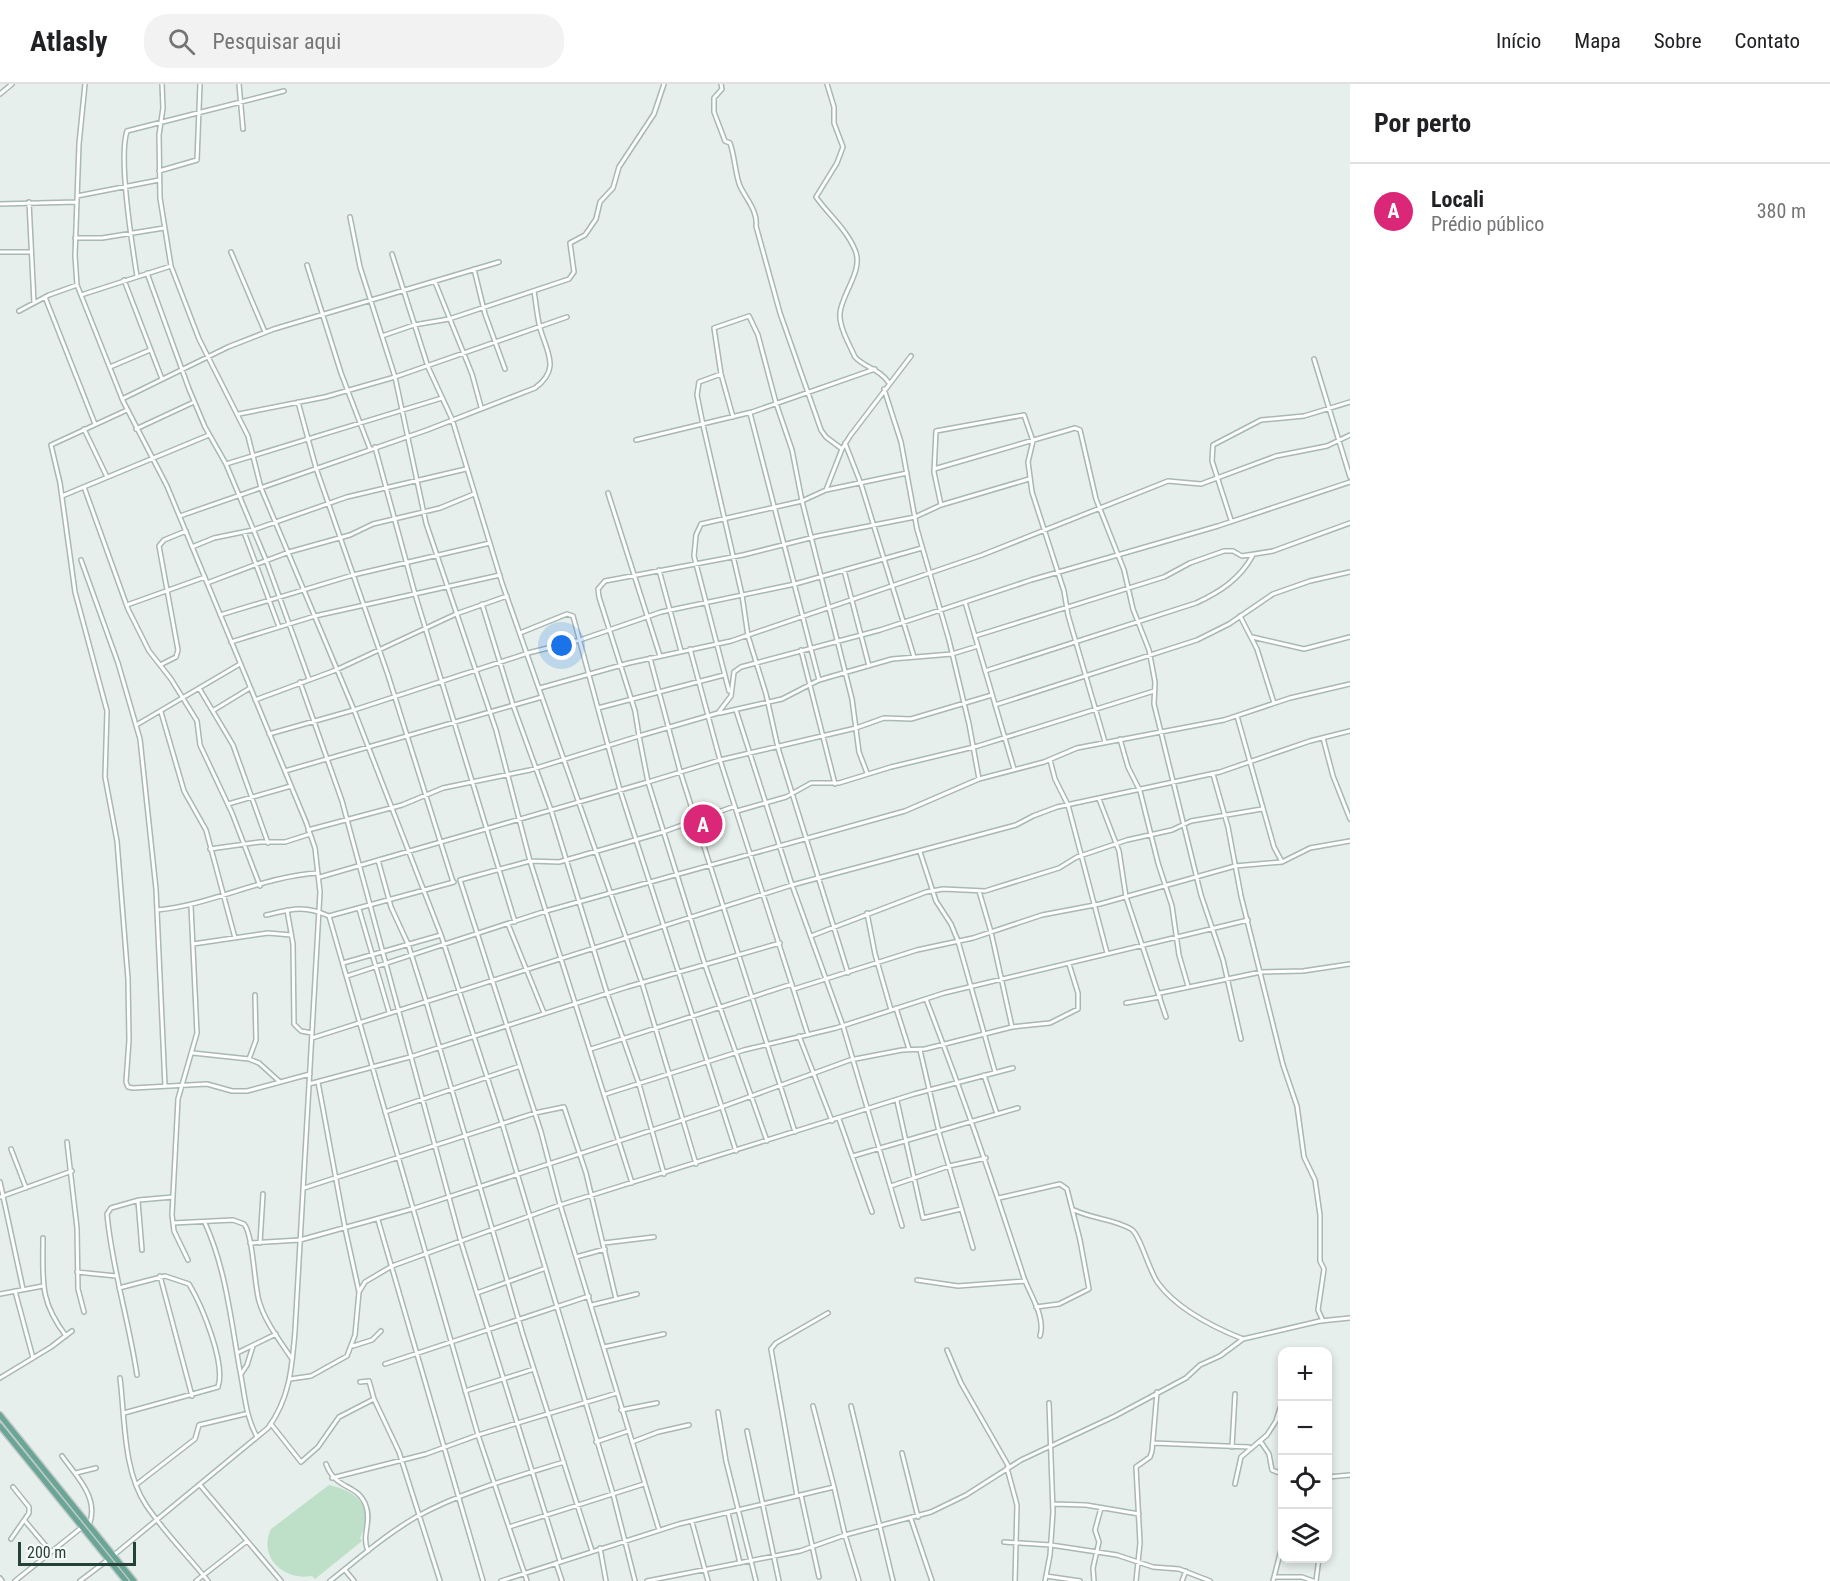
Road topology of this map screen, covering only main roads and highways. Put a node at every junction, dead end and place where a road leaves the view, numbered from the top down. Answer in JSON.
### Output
{"nodes":[{"id":1,"x":0,"y":1415,"type":"edge"},
{"id":2,"x":0,"y":1426,"type":"edge"},
{"id":3,"x":58,"y":1492,"type":"junction"},
{"id":4,"x":111,"y":1557,"type":"junction"},
{"id":5,"x":126,"y":1581,"type":"edge"},
{"id":6,"x":134,"y":1581,"type":"edge"}],
"edges":[{"from":1,"to":3,"type":"main road"},
{"from":2,"to":3,"type":"main road"},
{"from":3,"to":4,"type":"main road"},
{"from":3,"to":4,"type":"main road"},
{"from":4,"to":5,"type":"main road"},
{"from":4,"to":6,"type":"main road"}]}
